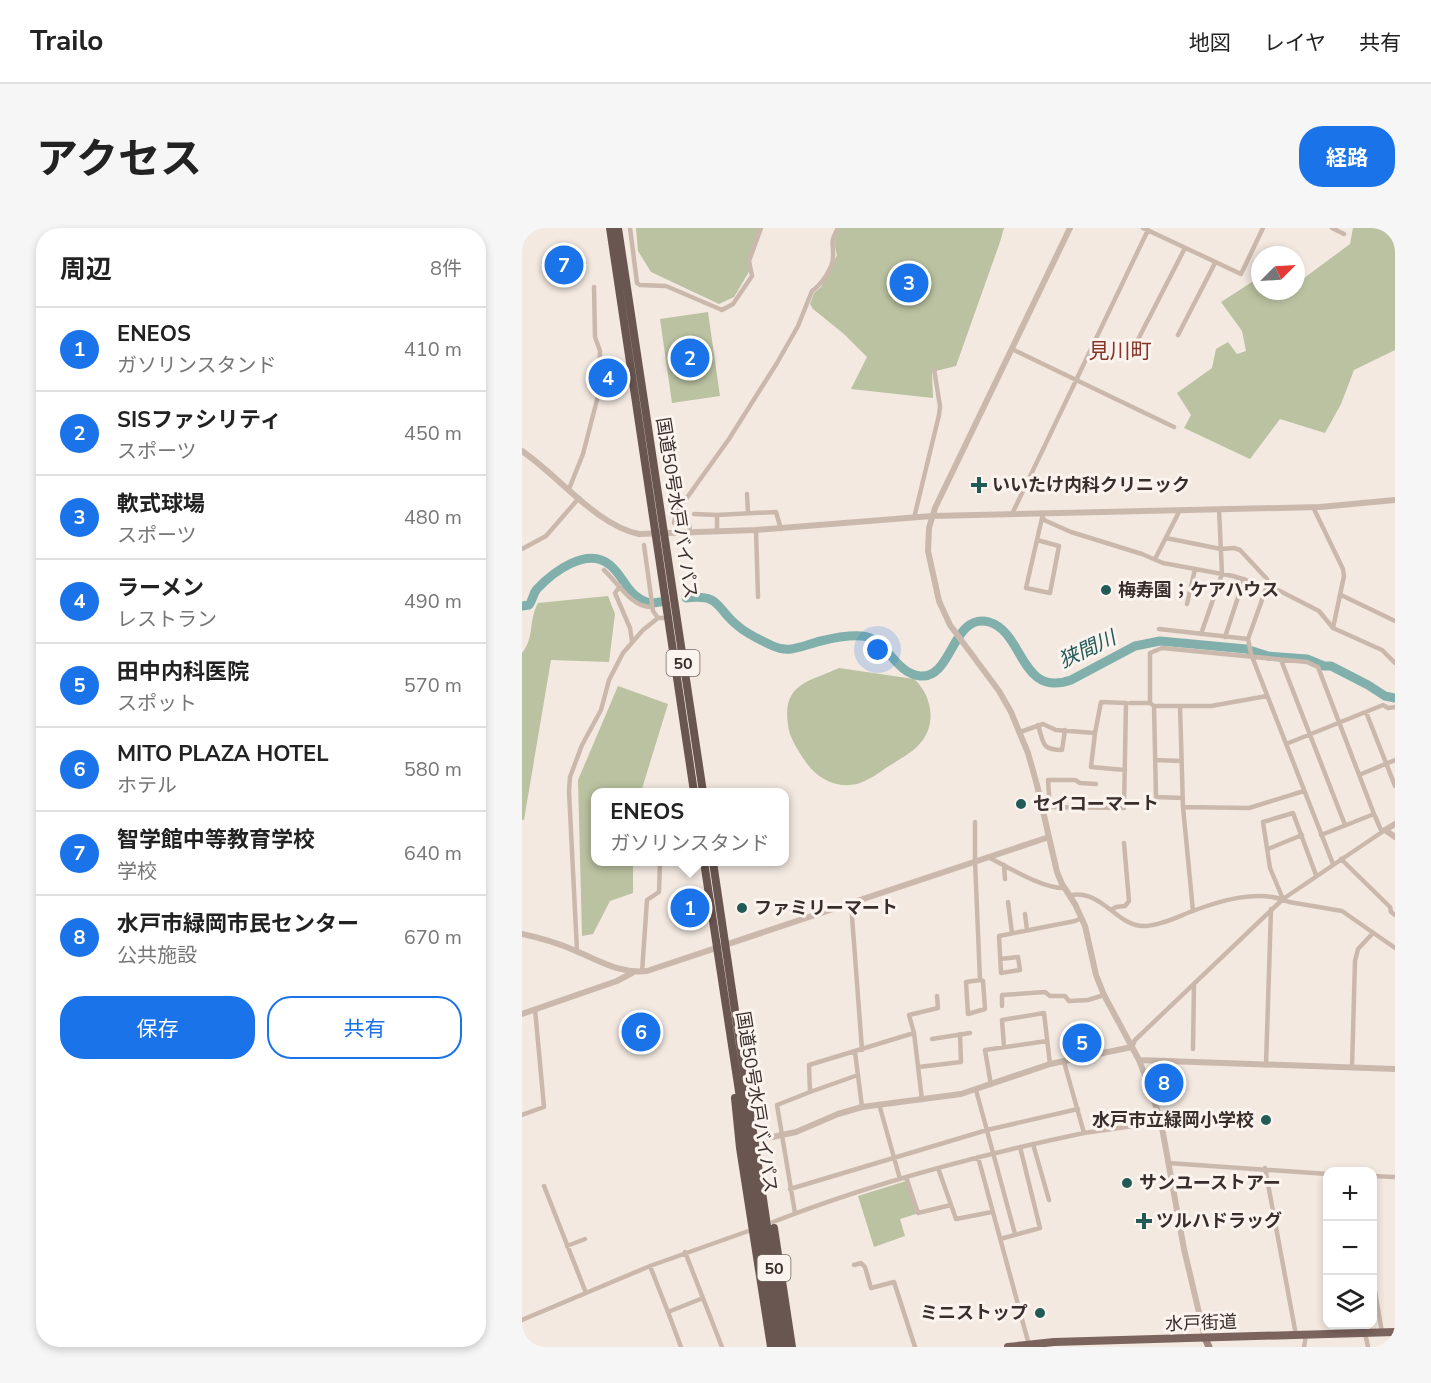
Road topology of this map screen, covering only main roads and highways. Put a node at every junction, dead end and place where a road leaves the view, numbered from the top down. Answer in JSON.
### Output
{"nodes":[{"id":1,"x":610,"y":228,"type":"edge"},
{"id":2,"x":618,"y":228,"type":"edge"},
{"id":3,"x":660,"y":533,"type":"junction"},
{"id":4,"x":693,"y":788,"type":"edge"},
{"id":5,"x":702,"y":788,"type":"edge"},
{"id":6,"x":706,"y":866,"type":"edge"},
{"id":7,"x":714,"y":866,"type":"edge"},
{"id":8,"x":722,"y":947,"type":"junction"},
{"id":9,"x":747,"y":1144,"type":"junction"},
{"id":10,"x":1395,"y":1332,"type":"edge"},
{"id":11,"x":1205,"y":1338,"type":"junction"},
{"id":12,"x":771,"y":1347,"type":"edge"},
{"id":13,"x":778,"y":1347,"type":"edge"},
{"id":14,"x":785,"y":1347,"type":"edge"},
{"id":15,"x":792,"y":1347,"type":"edge"},
{"id":16,"x":1008,"y":1347,"type":"edge"},
{"id":17,"x":1209,"y":1347,"type":"edge"}],
"edges":[{"from":1,"to":3,"type":"highway","name":"国道50号水戸バイパス","number":"50"},
{"from":2,"to":3,"type":"highway","name":"国道50号水戸バイパス","number":"50"},
{"from":3,"to":4,"type":"highway","name":"国道50号水戸バイパス","number":"50"},
{"from":3,"to":5,"type":"highway","name":"国道50号水戸バイパス","number":"50"},
{"from":6,"to":8,"type":"highway","name":"国道50号水戸バイパス","number":"50"},
{"from":7,"to":8,"type":"highway","name":"国道50号水戸バイパス","number":"50"},
{"from":8,"to":9,"type":"highway","name":"国道50号水戸バイパス","number":"50"},
{"from":8,"to":9,"type":"highway","name":"国道50号水戸バイパス","number":"50"},
{"from":9,"to":12,"type":"highway"},
{"from":9,"to":13,"type":"highway","name":"国道50号水戸バイパス","number":"50"},
{"from":9,"to":14,"type":"highway","name":"国道50号水戸バイパス","number":"50"},
{"from":9,"to":15,"type":"highway"},
{"from":10,"to":11,"type":"main road","name":"水戸街道"},
{"from":11,"to":16,"type":"main road","name":"水戸街道"},
{"from":11,"to":17,"type":"main road"}]}
